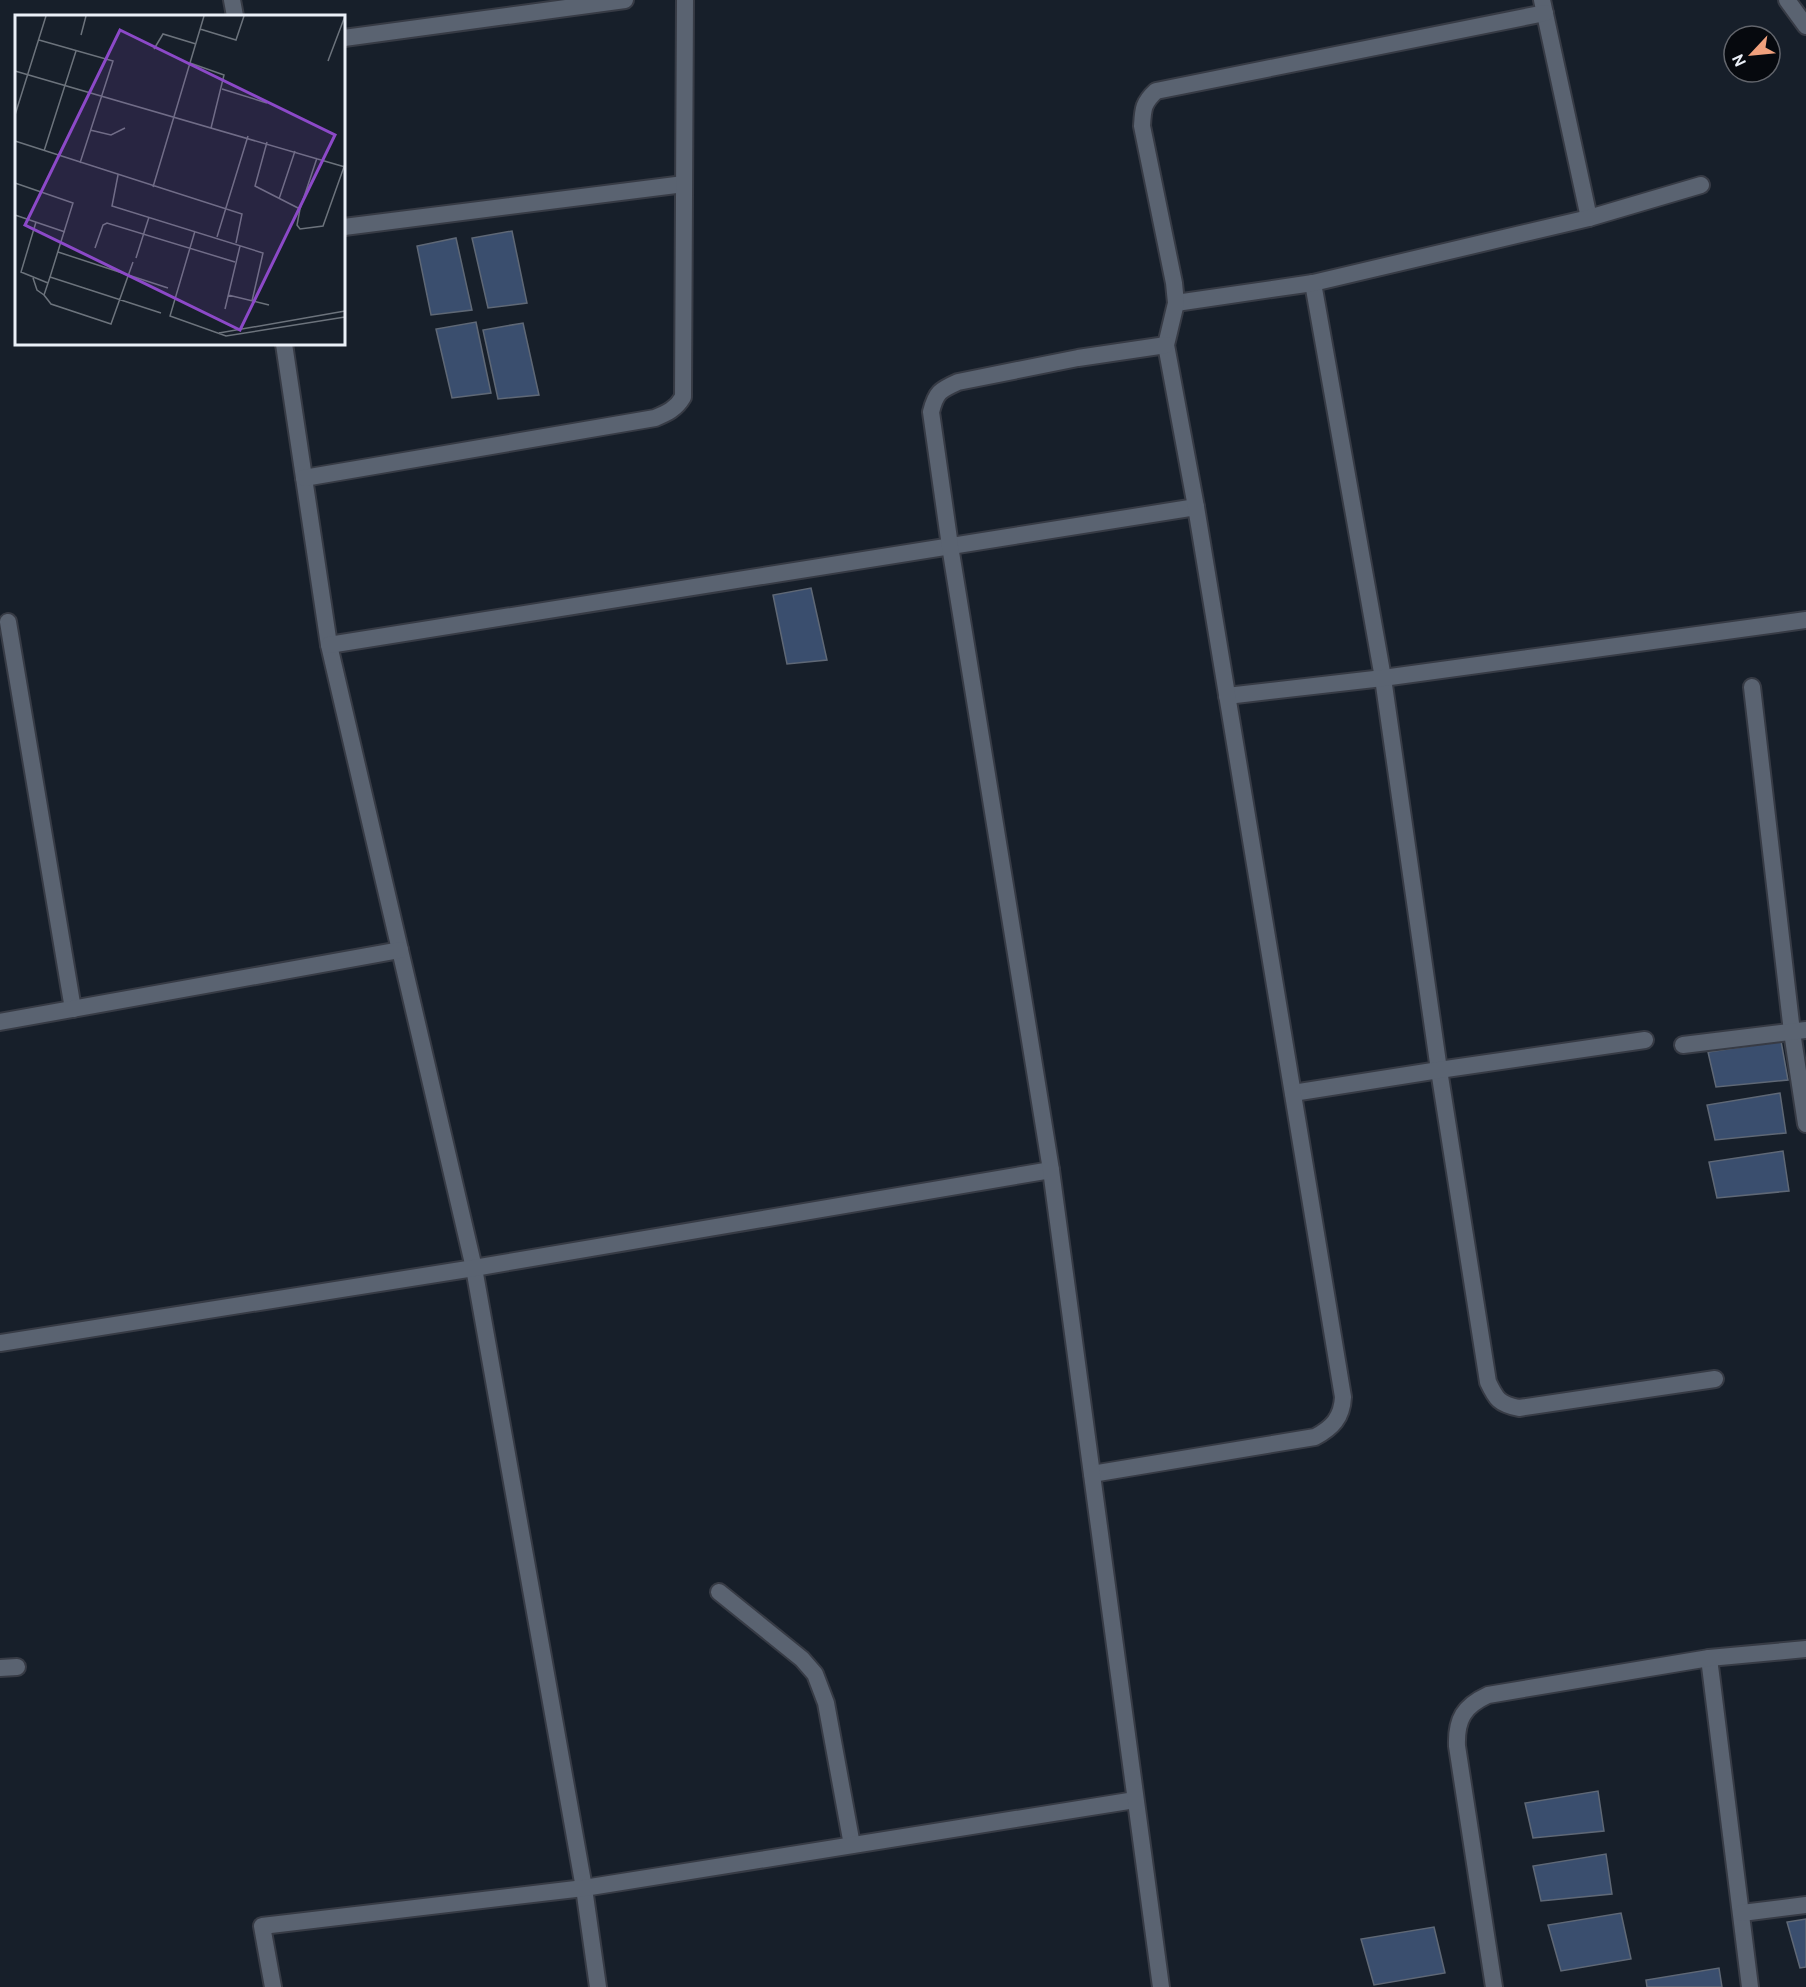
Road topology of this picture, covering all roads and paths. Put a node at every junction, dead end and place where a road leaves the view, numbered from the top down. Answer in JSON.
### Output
{"nodes":[{"id":1,"x":232,"y":0,"type":"edge"},
{"id":2,"x":625,"y":0,"type":"edge"},
{"id":3,"x":685,"y":0,"type":"edge"},
{"id":4,"x":1787,"y":0,"type":"edge"},
{"id":5,"x":1544,"y":6,"type":"edge"},
{"id":6,"x":235,"y":15,"type":"edge"},
{"id":7,"x":1806,"y":26,"type":"edge"},
{"id":8,"x":345,"y":38,"type":"edge"},
{"id":9,"x":684,"y":184,"type":"junction"},
{"id":10,"x":1701,"y":185,"type":"dead end"},
{"id":11,"x":1589,"y":218,"type":"junction"},
{"id":12,"x":345,"y":227,"type":"edge"},
{"id":13,"x":1313,"y":283,"type":"junction"},
{"id":14,"x":1176,"y":303,"type":"junction"},
{"id":15,"x":284,"y":345,"type":"edge"},
{"id":16,"x":1166,"y":345,"type":"junction"},
{"id":17,"x":304,"y":478,"type":"junction"},
{"id":18,"x":1196,"y":507,"type":"junction"},
{"id":19,"x":950,"y":546,"type":"junction"},
{"id":20,"x":1806,"y":620,"type":"edge"},
{"id":21,"x":8,"y":622,"type":"dead end"},
{"id":22,"x":329,"y":645,"type":"junction"},
{"id":23,"x":1383,"y":678,"type":"junction"},
{"id":24,"x":1752,"y":687,"type":"dead end"},
{"id":25,"x":1227,"y":696,"type":"junction"},
{"id":26,"x":400,"y":950,"type":"junction"},
{"id":27,"x":73,"y":1009,"type":"junction"},
{"id":28,"x":0,"y":1022,"type":"edge"},
{"id":29,"x":1799,"y":1031,"type":"edge"},
{"id":30,"x":1645,"y":1041,"type":"dead end"},
{"id":31,"x":1683,"y":1045,"type":"dead end"},
{"id":32,"x":1439,"y":1070,"type":"junction"},
{"id":33,"x":1293,"y":1093,"type":"junction"},
{"id":34,"x":1806,"y":1124,"type":"edge"},
{"id":35,"x":1051,"y":1170,"type":"junction"},
{"id":36,"x":474,"y":1268,"type":"junction"},
{"id":37,"x":0,"y":1343,"type":"edge"},
{"id":38,"x":1715,"y":1379,"type":"dead end"},
{"id":39,"x":1092,"y":1474,"type":"junction"},
{"id":40,"x":719,"y":1592,"type":"dead end"},
{"id":41,"x":1806,"y":1649,"type":"edge"},
{"id":42,"x":1709,"y":1658,"type":"junction"},
{"id":43,"x":1136,"y":1800,"type":"junction"},
{"id":44,"x":852,"y":1845,"type":"junction"},
{"id":45,"x":584,"y":1888,"type":"junction"},
{"id":46,"x":1806,"y":1905,"type":"edge"},
{"id":47,"x":1742,"y":1913,"type":"junction"},
{"id":48,"x":273,"y":1987,"type":"edge"},
{"id":49,"x":598,"y":1987,"type":"edge"},
{"id":50,"x":1161,"y":1987,"type":"edge"},
{"id":51,"x":1494,"y":1987,"type":"edge"},
{"id":52,"x":1750,"y":1987,"type":"edge"}],
"edges":[{"from":1,"to":6,"type":"street"},
{"from":2,"to":8,"type":"street"},
{"from":3,"to":9,"type":"street"},
{"from":4,"to":7,"type":"street"},
{"from":5,"to":11,"type":"street"},
{"from":5,"to":14,"type":"street"},
{"from":9,"to":12,"type":"street"},
{"from":9,"to":17,"type":"street"},
{"from":10,"to":11,"type":"street"},
{"from":11,"to":13,"type":"street"},
{"from":13,"to":14,"type":"street"},
{"from":13,"to":23,"type":"street"},
{"from":14,"to":16,"type":"street"},
{"from":15,"to":17,"type":"street"},
{"from":16,"to":18,"type":"street"},
{"from":16,"to":19,"type":"street"},
{"from":17,"to":22,"type":"street"},
{"from":18,"to":19,"type":"street"},
{"from":18,"to":25,"type":"street"},
{"from":19,"to":22,"type":"street"},
{"from":19,"to":35,"type":"street"},
{"from":20,"to":23,"type":"street"},
{"from":21,"to":27,"type":"street"},
{"from":22,"to":26,"type":"street"},
{"from":23,"to":25,"type":"street"},
{"from":23,"to":32,"type":"street"},
{"from":24,"to":29,"type":"street"},
{"from":25,"to":33,"type":"street"},
{"from":26,"to":27,"type":"street"},
{"from":26,"to":36,"type":"street"},
{"from":27,"to":28,"type":"street"},
{"from":29,"to":31,"type":"street"},
{"from":29,"to":34,"type":"street"},
{"from":30,"to":32,"type":"street"},
{"from":32,"to":33,"type":"street"},
{"from":32,"to":38,"type":"street"},
{"from":33,"to":39,"type":"street"},
{"from":35,"to":36,"type":"street"},
{"from":35,"to":39,"type":"street"},
{"from":36,"to":37,"type":"street"},
{"from":36,"to":45,"type":"street"},
{"from":39,"to":43,"type":"street"},
{"from":40,"to":44,"type":"street"},
{"from":41,"to":42,"type":"street"},
{"from":42,"to":47,"type":"street"},
{"from":42,"to":51,"type":"street"},
{"from":43,"to":44,"type":"street"},
{"from":43,"to":50,"type":"street"},
{"from":44,"to":45,"type":"street"},
{"from":45,"to":48,"type":"street"},
{"from":45,"to":49,"type":"street"},
{"from":46,"to":47,"type":"street"},
{"from":47,"to":52,"type":"street"}]}
